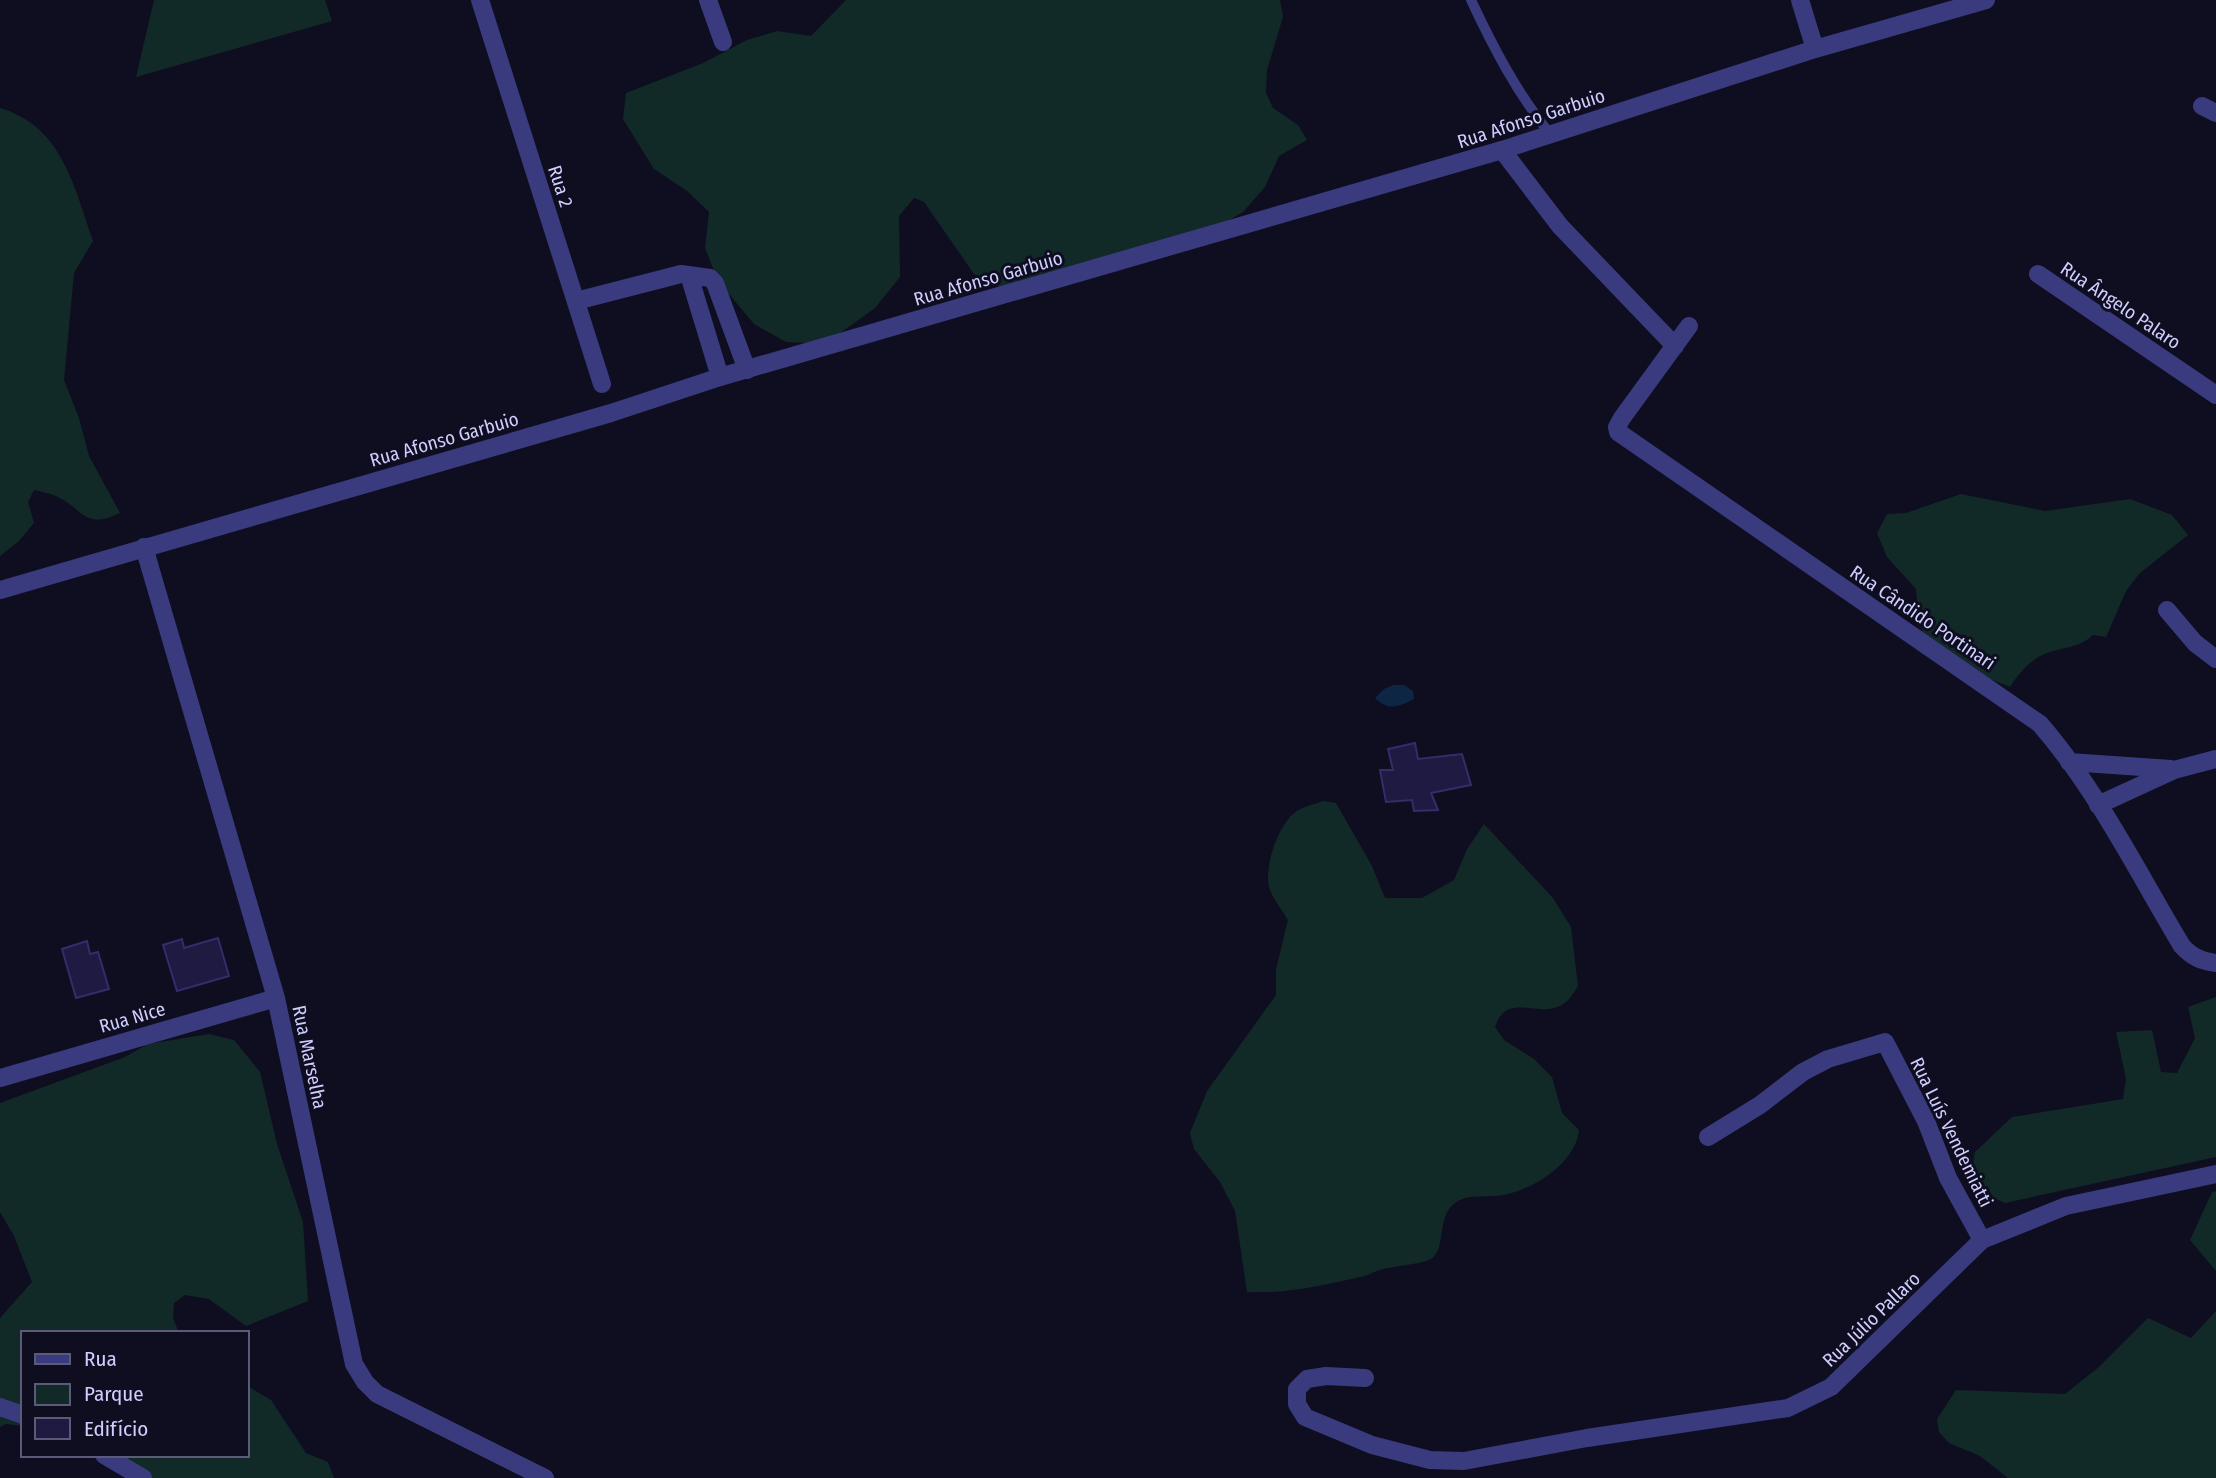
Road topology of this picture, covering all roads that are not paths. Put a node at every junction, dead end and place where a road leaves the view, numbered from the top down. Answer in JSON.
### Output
{"nodes":[{"id":1,"x":480,"y":0,"type":"edge"},
{"id":2,"x":708,"y":0,"type":"edge"},
{"id":3,"x":1471,"y":0,"type":"edge"},
{"id":4,"x":1800,"y":0,"type":"edge"},
{"id":5,"x":1986,"y":0,"type":"edge"},
{"id":6,"x":723,"y":42,"type":"dead end"},
{"id":7,"x":1815,"y":49,"type":"junction"},
{"id":8,"x":1550,"y":134,"type":"junction"},
{"id":9,"x":1502,"y":150,"type":"junction"},
{"id":10,"x":2038,"y":274,"type":"dead end"},
{"id":11,"x":689,"y":275,"type":"junction"},
{"id":12,"x":576,"y":302,"type":"junction"},
{"id":13,"x":1689,"y":326,"type":"dead end"},
{"id":14,"x":1675,"y":346,"type":"junction"},
{"id":15,"x":747,"y":370,"type":"junction"},
{"id":16,"x":720,"y":377,"type":"junction"},
{"id":17,"x":601,"y":384,"type":"dead end"},
{"id":18,"x":2216,"y":395,"type":"edge"},
{"id":19,"x":144,"y":547,"type":"junction"},
{"id":20,"x":0,"y":590,"type":"edge"},
{"id":21,"x":2166,"y":610,"type":"dead end"},
{"id":22,"x":2216,"y":659,"type":"edge"},
{"id":23,"x":2216,"y":759,"type":"edge"},
{"id":24,"x":2069,"y":762,"type":"junction"},
{"id":25,"x":2174,"y":770,"type":"junction"},
{"id":26,"x":2098,"y":806,"type":"junction"},
{"id":27,"x":2216,"y":963,"type":"edge"},
{"id":28,"x":276,"y":998,"type":"junction"},
{"id":29,"x":0,"y":1077,"type":"edge"},
{"id":30,"x":1708,"y":1137,"type":"dead end"},
{"id":31,"x":2216,"y":1174,"type":"edge"},
{"id":32,"x":1982,"y":1240,"type":"junction"},
{"id":33,"x":1365,"y":1378,"type":"dead end"},
{"id":34,"x":0,"y":1407,"type":"edge"},
{"id":35,"x":21,"y":1414,"type":"edge"},
{"id":36,"x":107,"y":1457,"type":"edge"},
{"id":37,"x":143,"y":1478,"type":"edge"},
{"id":38,"x":545,"y":1478,"type":"edge"}],
"edges":[{"from":1,"to":12,"type":"street","name":"Rua 2"},
{"from":2,"to":6,"type":"street"},
{"from":3,"to":8,"type":"lane"},
{"from":4,"to":7,"type":"street"},
{"from":5,"to":7,"type":"street","name":"Rua Afonso Garbuio"},
{"from":7,"to":8,"type":"street","name":"Rua Afonso Garbuio"},
{"from":8,"to":9,"type":"street","name":"Rua Afonso Garbuio"},
{"from":9,"to":14,"type":"street"},
{"from":9,"to":15,"type":"street","name":"Rua Afonso Garbuio"},
{"from":10,"to":18,"type":"street","name":"Rua Ângelo Palaro"},
{"from":11,"to":12,"type":"street"},
{"from":11,"to":15,"type":"street"},
{"from":11,"to":16,"type":"street"},
{"from":12,"to":17,"type":"street","name":"Rua 2"},
{"from":13,"to":14,"type":"street","name":"Rua Cândido Portinari"},
{"from":14,"to":24,"type":"street","name":"Rua Cândido Portinari"},
{"from":15,"to":16,"type":"street","name":"Rua Afonso Garbuio"},
{"from":16,"to":19,"type":"street","name":"Rua Afonso Garbuio"},
{"from":19,"to":20,"type":"street","name":"Rua Afonso Garbuio"},
{"from":19,"to":28,"type":"street","name":"Rua Marselha"},
{"from":21,"to":22,"type":"street"},
{"from":23,"to":25,"type":"street"},
{"from":24,"to":25,"type":"street"},
{"from":24,"to":26,"type":"street","name":"Rua Cândido Portinari"},
{"from":25,"to":26,"type":"street"},
{"from":26,"to":27,"type":"street","name":"Rua Cândido Portinari"},
{"from":28,"to":29,"type":"street","name":"Rua Nice"},
{"from":28,"to":38,"type":"street","name":"Rua Marselha"},
{"from":30,"to":32,"type":"street","name":"Rua Luís Vendemiatti"},
{"from":31,"to":32,"type":"street","name":"Rua Júlio Pallaro"},
{"from":32,"to":33,"type":"street","name":"Rua Júlio Pallaro"},
{"from":34,"to":35,"type":"street"},
{"from":36,"to":37,"type":"street"}]}
